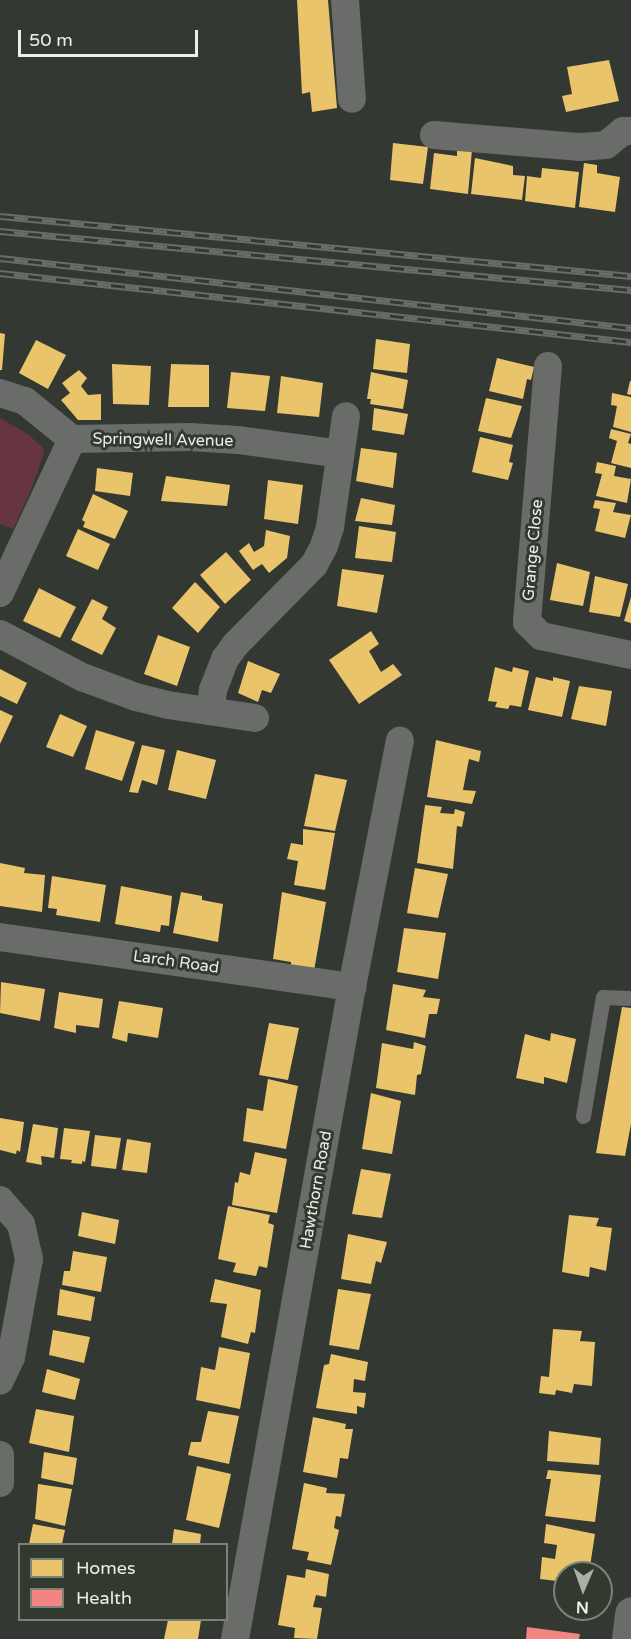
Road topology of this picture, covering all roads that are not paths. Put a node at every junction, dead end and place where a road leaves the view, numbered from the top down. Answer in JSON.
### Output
{"nodes":[{"id":1,"x":345,"y":0,"type":"edge"},
{"id":2,"x":352,"y":99,"type":"dead end"},
{"id":3,"x":631,"y":131,"type":"edge"},
{"id":4,"x":434,"y":135,"type":"dead end"},
{"id":5,"x":548,"y":366,"type":"dead end"},
{"id":6,"x":0,"y":393,"type":"edge"},
{"id":7,"x":346,"y":416,"type":"dead end"},
{"id":8,"x":72,"y":439,"type":"junction"},
{"id":9,"x":340,"y":454,"type":"junction"},
{"id":10,"x":0,"y":593,"type":"edge"},
{"id":11,"x":0,"y":634,"type":"edge"},
{"id":12,"x":631,"y":655,"type":"edge"},
{"id":13,"x":211,"y":711,"type":"junction"},
{"id":14,"x":255,"y":718,"type":"dead end"},
{"id":15,"x":400,"y":741,"type":"dead end"},
{"id":16,"x":0,"y":937,"type":"edge"},
{"id":17,"x":352,"y":987,"type":"junction"},
{"id":18,"x":631,"y":998,"type":"edge"},
{"id":19,"x":583,"y":1116,"type":"dead end"},
{"id":20,"x":0,"y":1200,"type":"edge"},
{"id":21,"x":0,"y":1381,"type":"edge"},
{"id":22,"x":0,"y":1455,"type":"edge"},
{"id":23,"x":0,"y":1483,"type":"edge"},
{"id":24,"x":631,"y":1613,"type":"edge"},
{"id":25,"x":235,"y":1639,"type":"edge"},
{"id":26,"x":628,"y":1639,"type":"edge"}],
"edges":[{"from":1,"to":2,"type":"street"},
{"from":3,"to":4,"type":"street"},
{"from":5,"to":12,"type":"street","name":"Grange Close"},
{"from":6,"to":8,"type":"street","name":"Springwell Avenue"},
{"from":7,"to":9,"type":"street"},
{"from":8,"to":9,"type":"street","name":"Springwell Avenue"},
{"from":8,"to":10,"type":"street"},
{"from":9,"to":13,"type":"street"},
{"from":11,"to":13,"type":"street"},
{"from":13,"to":14,"type":"street"},
{"from":15,"to":17,"type":"street","name":"Hawthorn Road"},
{"from":16,"to":17,"type":"street","name":"Larch Road"},
{"from":17,"to":25,"type":"street","name":"Hawthorn Road"},
{"from":18,"to":19,"type":"lane"},
{"from":20,"to":21,"type":"street"},
{"from":22,"to":23,"type":"street"},
{"from":24,"to":26,"type":"street"}]}
